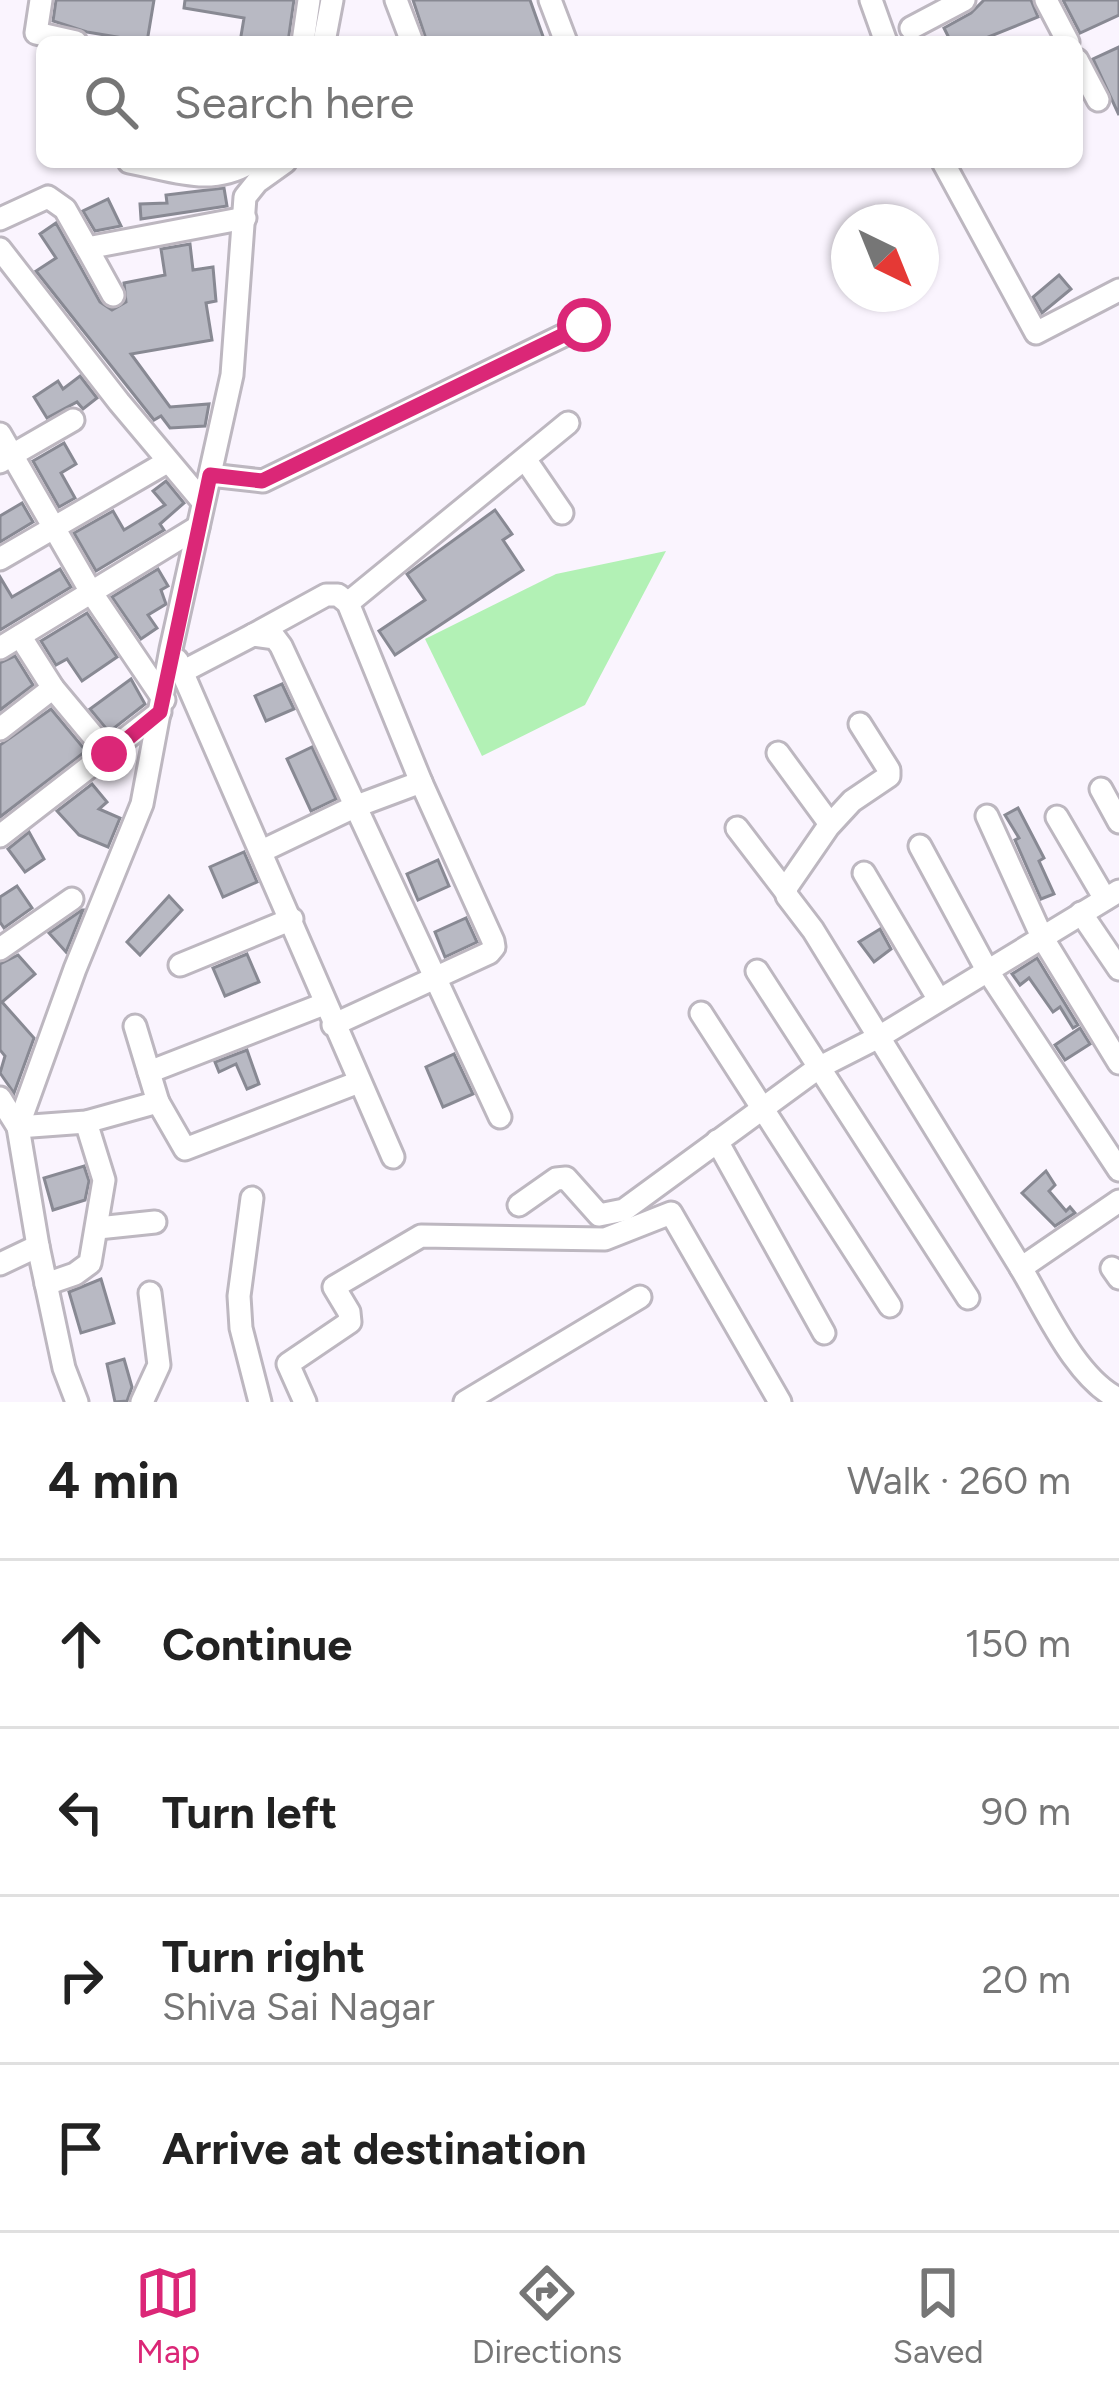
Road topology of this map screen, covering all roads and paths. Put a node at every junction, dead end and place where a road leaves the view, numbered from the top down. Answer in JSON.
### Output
{"nodes":[{"id":1,"x":41,"y":0,"type":"edge"},
{"id":2,"x":309,"y":0,"type":"edge"},
{"id":3,"x":332,"y":0,"type":"edge"},
{"id":4,"x":396,"y":0,"type":"edge"},
{"id":5,"x":550,"y":0,"type":"edge"},
{"id":6,"x":871,"y":0,"type":"edge"},
{"id":7,"x":964,"y":0,"type":"edge"},
{"id":8,"x":1046,"y":0,"type":"edge"},
{"id":9,"x":911,"y":28,"type":"dead end"},
{"id":10,"x":49,"y":36,"type":"edge"},
{"id":11,"x":304,"y":36,"type":"edge"},
{"id":12,"x":325,"y":36,"type":"edge"},
{"id":13,"x":410,"y":36,"type":"edge"},
{"id":14,"x":564,"y":36,"type":"edge"},
{"id":15,"x":884,"y":36,"type":"edge"},
{"id":16,"x":1065,"y":36,"type":"edge"},
{"id":17,"x":1083,"y":71,"type":"edge"},
{"id":18,"x":1098,"y":100,"type":"dead end"},
{"id":19,"x":162,"y":168,"type":"edge"},
{"id":20,"x":242,"y":168,"type":"edge"},
{"id":21,"x":277,"y":168,"type":"edge"},
{"id":22,"x":946,"y":168,"type":"edge"},
{"id":23,"x":244,"y":218,"type":"junction"},
{"id":24,"x":0,"y":219,"type":"edge"},
{"id":25,"x":87,"y":248,"type":"junction"},
{"id":26,"x":0,"y":249,"type":"edge"},
{"id":27,"x":113,"y":295,"type":"dead end"},
{"id":28,"x":1113,"y":300,"type":"edge"},
{"id":29,"x":584,"y":325,"type":"dead end"},
{"id":30,"x":73,"y":420,"type":"dead end"},
{"id":31,"x":568,"y":424,"type":"dead end"},
{"id":32,"x":0,"y":434,"type":"edge"},
{"id":33,"x":6,"y":458,"type":"edge"},
{"id":34,"x":525,"y":459,"type":"junction"},
{"id":35,"x":167,"y":462,"type":"junction"},
{"id":36,"x":210,"y":475,"type":"junction"},
{"id":37,"x":203,"y":502,"type":"junction"},
{"id":38,"x":562,"y":513,"type":"dead end"},
{"id":39,"x":54,"y":527,"type":"junction"},
{"id":40,"x":198,"y":527,"type":"junction"},
{"id":41,"x":0,"y":559,"type":"edge"},
{"id":42,"x":92,"y":592,"type":"junction"},
{"id":43,"x":348,"y":603,"type":"junction"},
{"id":44,"x":253,"y":635,"type":"junction"},
{"id":45,"x":10,"y":642,"type":"edge"},
{"id":46,"x":172,"y":649,"type":"junction"},
{"id":47,"x":182,"y":672,"type":"junction"},
{"id":48,"x":53,"y":688,"type":"junction"},
{"id":49,"x":162,"y":706,"type":"junction"},
{"id":50,"x":860,"y":724,"type":"dead end"},
{"id":51,"x":0,"y":729,"type":"edge"},
{"id":52,"x":778,"y":753,"type":"dead end"},
{"id":53,"x":109,"y":754,"type":"junction"},
{"id":54,"x":421,"y":782,"type":"junction"},
{"id":55,"x":1101,"y":789,"type":"dead end"},
{"id":56,"x":354,"y":807,"type":"junction"},
{"id":57,"x":987,"y":816,"type":"dead end"},
{"id":58,"x":1057,"y":817,"type":"dead end"},
{"id":59,"x":1119,"y":822,"type":"edge"},
{"id":60,"x":830,"y":824,"type":"junction"},
{"id":61,"x":737,"y":828,"type":"dead end"},
{"id":62,"x":0,"y":836,"type":"edge"},
{"id":63,"x":920,"y":846,"type":"dead end"},
{"id":64,"x":262,"y":851,"type":"junction"},
{"id":65,"x":864,"y":873,"type":"dead end"},
{"id":66,"x":786,"y":894,"type":"junction"},
{"id":67,"x":1112,"y":895,"type":"edge"},
{"id":68,"x":72,"y":899,"type":"dead end"},
{"id":69,"x":1081,"y":914,"type":"junction"},
{"id":70,"x":292,"y":919,"type":"junction"},
{"id":71,"x":1042,"y":937,"type":"junction"},
{"id":72,"x":0,"y":949,"type":"edge"},
{"id":73,"x":180,"y":965,"type":"dead end"},
{"id":74,"x":1119,"y":969,"type":"edge"},
{"id":75,"x":988,"y":970,"type":"junction"},
{"id":76,"x":757,"y":971,"type":"dead end"},
{"id":77,"x":437,"y":978,"type":"junction"},
{"id":78,"x":939,"y":1000,"type":"junction"},
{"id":79,"x":701,"y":1012,"type":"dead end"},
{"id":80,"x":328,"y":1015,"type":"junction"},
{"id":81,"x":135,"y":1026,"type":"dead end"},
{"id":82,"x":879,"y":1037,"type":"junction"},
{"id":83,"x":1119,"y":1063,"type":"edge"},
{"id":84,"x":818,"y":1067,"type":"junction"},
{"id":85,"x":149,"y":1072,"type":"junction"},
{"id":86,"x":359,"y":1082,"type":"junction"},
{"id":87,"x":0,"y":1098,"type":"edge"},
{"id":88,"x":158,"y":1102,"type":"junction"},
{"id":89,"x":764,"y":1106,"type":"junction"},
{"id":90,"x":500,"y":1117,"type":"dead end"},
{"id":91,"x":86,"y":1122,"type":"junction"},
{"id":92,"x":18,"y":1127,"type":"junction"},
{"id":93,"x":717,"y":1141,"type":"junction"},
{"id":94,"x":393,"y":1156,"type":"dead end"},
{"id":95,"x":1119,"y":1170,"type":"edge"},
{"id":96,"x":252,"y":1198,"type":"dead end"},
{"id":97,"x":1119,"y":1202,"type":"edge"},
{"id":98,"x":519,"y":1205,"type":"dead end"},
{"id":99,"x":155,"y":1222,"type":"dead end"},
{"id":100,"x":98,"y":1228,"type":"junction"},
{"id":101,"x":38,"y":1246,"type":"junction"},
{"id":102,"x":0,"y":1264,"type":"edge"},
{"id":103,"x":1021,"y":1268,"type":"junction"},
{"id":104,"x":46,"y":1284,"type":"junction"},
{"id":105,"x":150,"y":1293,"type":"dead end"},
{"id":106,"x":640,"y":1297,"type":"dead end"},
{"id":107,"x":968,"y":1298,"type":"dead end"},
{"id":108,"x":890,"y":1306,"type":"dead end"},
{"id":109,"x":824,"y":1333,"type":"dead end"},
{"id":110,"x":1119,"y":1399,"type":"edge"},
{"id":111,"x":77,"y":1402,"type":"edge"},
{"id":112,"x":142,"y":1402,"type":"edge"},
{"id":113,"x":260,"y":1402,"type":"edge"},
{"id":114,"x":305,"y":1402,"type":"edge"},
{"id":115,"x":465,"y":1402,"type":"edge"},
{"id":116,"x":780,"y":1402,"type":"edge"}],
"edges":[{"from":1,"to":10,"type":"street"},
{"from":2,"to":11,"type":"street"},
{"from":3,"to":12,"type":"street"},
{"from":4,"to":13,"type":"street"},
{"from":5,"to":14,"type":"street"},
{"from":6,"to":15,"type":"street"},
{"from":7,"to":9,"type":"street"},
{"from":8,"to":16,"type":"street"},
{"from":17,"to":18,"type":"street"},
{"from":19,"to":20,"type":"street"},
{"from":21,"to":23,"type":"street"},
{"from":22,"to":28,"type":"street"},
{"from":23,"to":25,"type":"street"},
{"from":23,"to":36,"type":"street"},
{"from":24,"to":25,"type":"street"},
{"from":25,"to":27,"type":"street"},
{"from":26,"to":35,"type":"street"},
{"from":29,"to":36,"type":"street"},
{"from":30,"to":33,"type":"street"},
{"from":31,"to":34,"type":"street"},
{"from":32,"to":33,"type":"street"},
{"from":33,"to":39,"type":"street"},
{"from":34,"to":38,"type":"street"},
{"from":34,"to":43,"type":"street"},
{"from":35,"to":37,"type":"street"},
{"from":35,"to":39,"type":"street"},
{"from":36,"to":37,"type":"street"},
{"from":37,"to":40,"type":"street"},
{"from":39,"to":41,"type":"street"},
{"from":39,"to":42,"type":"street"},
{"from":40,"to":42,"type":"street"},
{"from":40,"to":46,"type":"street"},
{"from":42,"to":45,"type":"street"},
{"from":42,"to":49,"type":"street"},
{"from":43,"to":44,"type":"street"},
{"from":43,"to":54,"type":"street"},
{"from":44,"to":47,"type":"street"},
{"from":44,"to":56,"type":"street"},
{"from":45,"to":48,"type":"street"},
{"from":46,"to":47,"type":"street"},
{"from":46,"to":49,"type":"street"},
{"from":47,"to":64,"type":"street"},
{"from":48,"to":51,"type":"street"},
{"from":48,"to":53,"type":"street"},
{"from":49,"to":53,"type":"street"},
{"from":49,"to":92,"type":"street"},
{"from":50,"to":60,"type":"street"},
{"from":52,"to":60,"type":"street"},
{"from":53,"to":62,"type":"street"},
{"from":54,"to":56,"type":"street"},
{"from":54,"to":77,"type":"street"},
{"from":55,"to":59,"type":"street"},
{"from":56,"to":64,"type":"street"},
{"from":56,"to":77,"type":"street"},
{"from":57,"to":71,"type":"street"},
{"from":58,"to":67,"type":"street"},
{"from":60,"to":66,"type":"street"},
{"from":61,"to":66,"type":"street"},
{"from":63,"to":75,"type":"street"},
{"from":64,"to":70,"type":"street"},
{"from":65,"to":78,"type":"street"},
{"from":66,"to":82,"type":"street"},
{"from":67,"to":69,"type":"street"},
{"from":68,"to":72,"type":"street"},
{"from":69,"to":71,"type":"street"},
{"from":69,"to":74,"type":"street"},
{"from":70,"to":73,"type":"street"},
{"from":70,"to":80,"type":"street"},
{"from":71,"to":75,"type":"street"},
{"from":71,"to":83,"type":"street"},
{"from":75,"to":78,"type":"street"},
{"from":75,"to":95,"type":"street"},
{"from":76,"to":84,"type":"street"},
{"from":77,"to":80,"type":"street"},
{"from":77,"to":90,"type":"street"},
{"from":78,"to":82,"type":"street"},
{"from":79,"to":89,"type":"street"},
{"from":80,"to":85,"type":"street"},
{"from":80,"to":86,"type":"street"},
{"from":81,"to":85,"type":"street"},
{"from":82,"to":84,"type":"street"},
{"from":82,"to":103,"type":"street"},
{"from":84,"to":89,"type":"street"},
{"from":84,"to":107,"type":"street"},
{"from":85,"to":88,"type":"street"},
{"from":86,"to":88,"type":"street"},
{"from":86,"to":94,"type":"street"},
{"from":87,"to":92,"type":"street"},
{"from":88,"to":91,"type":"street"},
{"from":89,"to":93,"type":"street"},
{"from":89,"to":108,"type":"street"},
{"from":91,"to":92,"type":"street"},
{"from":91,"to":100,"type":"street"},
{"from":92,"to":101,"type":"street"},
{"from":93,"to":98,"type":"street"},
{"from":93,"to":109,"type":"street"},
{"from":96,"to":113,"type":"street"},
{"from":97,"to":103,"type":"street"},
{"from":99,"to":100,"type":"street"},
{"from":100,"to":104,"type":"street"},
{"from":101,"to":102,"type":"street"},
{"from":101,"to":104,"type":"street"},
{"from":103,"to":110,"type":"street"},
{"from":104,"to":111,"type":"street"},
{"from":105,"to":112,"type":"street"},
{"from":106,"to":115,"type":"street"},
{"from":114,"to":116,"type":"street"}]}
